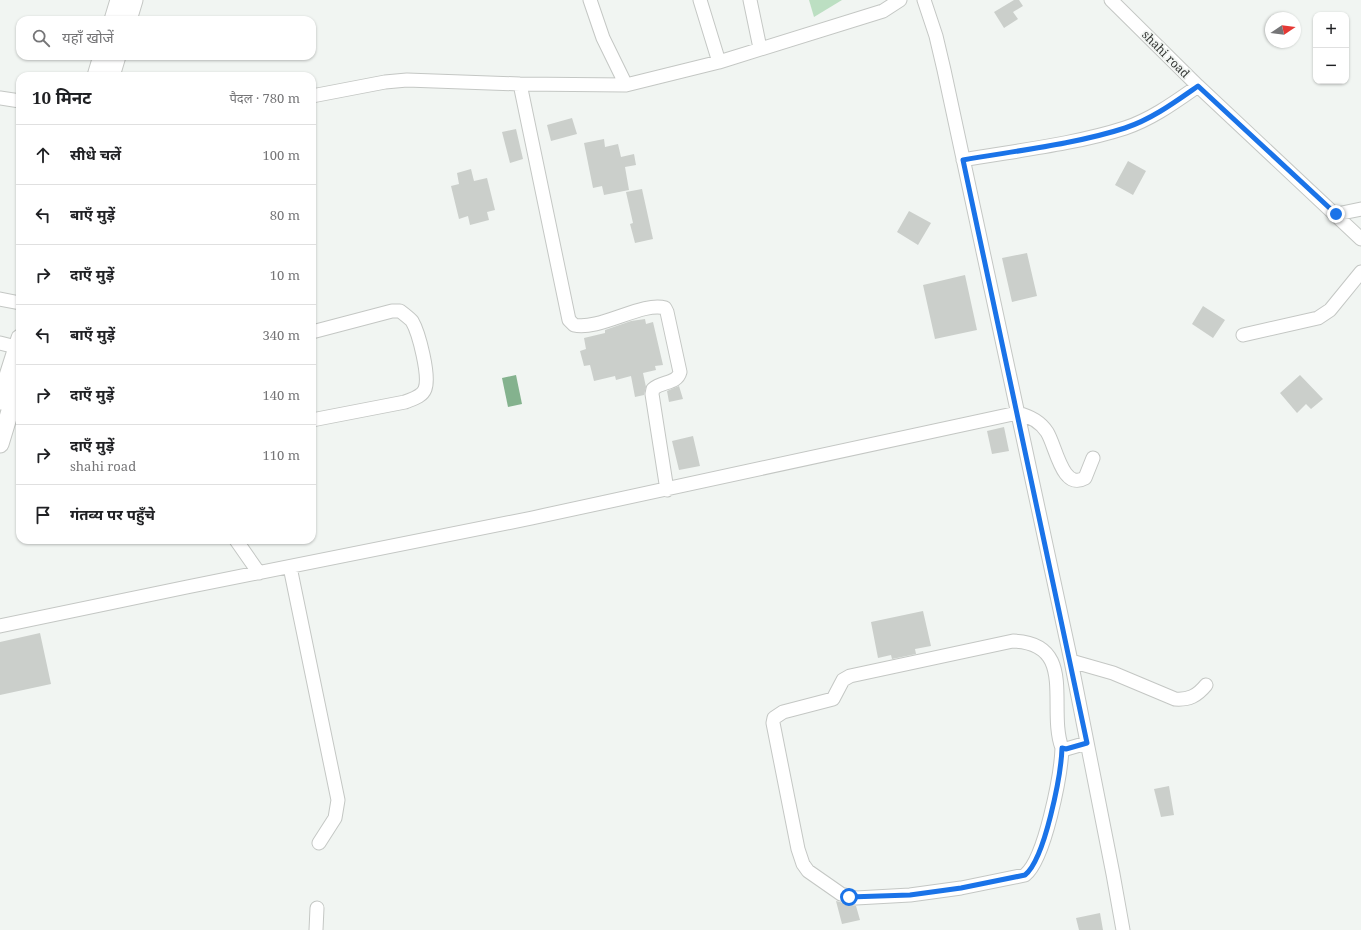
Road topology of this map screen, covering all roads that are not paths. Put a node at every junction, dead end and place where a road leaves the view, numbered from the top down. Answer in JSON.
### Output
{"nodes":[{"id":1,"x":119,"y":0,"type":"edge"},
{"id":2,"x":134,"y":0,"type":"edge"},
{"id":3,"x":590,"y":0,"type":"edge"},
{"id":4,"x":700,"y":0,"type":"edge"},
{"id":5,"x":750,"y":0,"type":"edge"},
{"id":6,"x":900,"y":0,"type":"edge"},
{"id":7,"x":924,"y":0,"type":"edge"},
{"id":8,"x":1112,"y":0,"type":"edge"},
{"id":9,"x":114,"y":16,"type":"edge"},
{"id":10,"x":129,"y":16,"type":"edge"},
{"id":11,"x":760,"y":48,"type":"junction"},
{"id":12,"x":101,"y":60,"type":"edge"},
{"id":13,"x":116,"y":60,"type":"edge"},
{"id":14,"x":719,"y":62,"type":"junction"},
{"id":15,"x":97,"y":72,"type":"edge"},
{"id":16,"x":112,"y":72,"type":"edge"},
{"id":17,"x":520,"y":84,"type":"junction"},
{"id":18,"x":626,"y":85,"type":"junction"},
{"id":19,"x":1198,"y":86,"type":"junction"},
{"id":20,"x":316,"y":95,"type":"edge"},
{"id":21,"x":0,"y":98,"type":"edge"},
{"id":22,"x":16,"y":100,"type":"edge"},
{"id":23,"x":963,"y":160,"type":"junction"},
{"id":24,"x":1361,"y":209,"type":"edge"},
{"id":25,"x":1336,"y":214,"type":"junction"},
{"id":26,"x":1361,"y":239,"type":"edge"},
{"id":27,"x":1361,"y":272,"type":"edge"},
{"id":28,"x":0,"y":299,"type":"edge"},
{"id":29,"x":16,"y":302,"type":"edge"},
{"id":30,"x":316,"y":331,"type":"edge"},
{"id":31,"x":1243,"y":335,"type":"dead end"},
{"id":32,"x":0,"y":342,"type":"edge"},
{"id":33,"x":16,"y":344,"type":"edge"},
{"id":34,"x":16,"y":353,"type":"edge"},
{"id":35,"x":16,"y":391,"type":"edge"},
{"id":36,"x":0,"y":401,"type":"edge"},
{"id":37,"x":1017,"y":413,"type":"junction"},
{"id":38,"x":316,"y":419,"type":"edge"},
{"id":39,"x":0,"y":444,"type":"edge"},
{"id":40,"x":1094,"y":458,"type":"dead end"},
{"id":41,"x":667,"y":490,"type":"junction"},
{"id":42,"x":239,"y":544,"type":"edge"},
{"id":43,"x":290,"y":567,"type":"junction"},
{"id":44,"x":259,"y":573,"type":"junction"},
{"id":45,"x":0,"y":626,"type":"edge"},
{"id":46,"x":1071,"y":661,"type":"junction"},
{"id":47,"x":1206,"y":685,"type":"dead end"},
{"id":48,"x":1087,"y":743,"type":"junction"},
{"id":49,"x":1062,"y":748,"type":"junction"},
{"id":50,"x":319,"y":843,"type":"dead end"},
{"id":51,"x":317,"y":908,"type":"dead end"},
{"id":52,"x":316,"y":930,"type":"edge"},
{"id":53,"x":1123,"y":930,"type":"edge"}],
"edges":[{"from":1,"to":9,"type":"main road"},
{"from":2,"to":10,"type":"main road"},
{"from":3,"to":18,"type":"street"},
{"from":4,"to":14,"type":"street"},
{"from":5,"to":11,"type":"street"},
{"from":6,"to":11,"type":"street"},
{"from":7,"to":23,"type":"street"},
{"from":8,"to":19,"type":"street","name":"shahi road"},
{"from":11,"to":14,"type":"street"},
{"from":12,"to":15,"type":"main road"},
{"from":13,"to":16,"type":"main road"},
{"from":14,"to":18,"type":"street"},
{"from":17,"to":18,"type":"street"},
{"from":17,"to":20,"type":"street"},
{"from":17,"to":41,"type":"street"},
{"from":19,"to":23,"type":"street"},
{"from":19,"to":25,"type":"street","name":"shahi road"},
{"from":21,"to":22,"type":"street"},
{"from":23,"to":37,"type":"street"},
{"from":24,"to":25,"type":"street"},
{"from":25,"to":26,"type":"street","name":"shahi road"},
{"from":27,"to":31,"type":"street"},
{"from":28,"to":29,"type":"street"},
{"from":30,"to":38,"type":"street"},
{"from":32,"to":33,"type":"street"},
{"from":34,"to":36,"type":"main road"},
{"from":35,"to":39,"type":"main road"},
{"from":37,"to":40,"type":"street"},
{"from":37,"to":41,"type":"street"},
{"from":37,"to":46,"type":"street"},
{"from":41,"to":43,"type":"street"},
{"from":42,"to":44,"type":"street"},
{"from":43,"to":44,"type":"street"},
{"from":43,"to":50,"type":"street"},
{"from":44,"to":45,"type":"street"},
{"from":46,"to":47,"type":"street"},
{"from":46,"to":48,"type":"street"},
{"from":48,"to":49,"type":"street"},
{"from":48,"to":53,"type":"street"},
{"from":49,"to":49,"type":"street"},
{"from":51,"to":52,"type":"street"}]}
